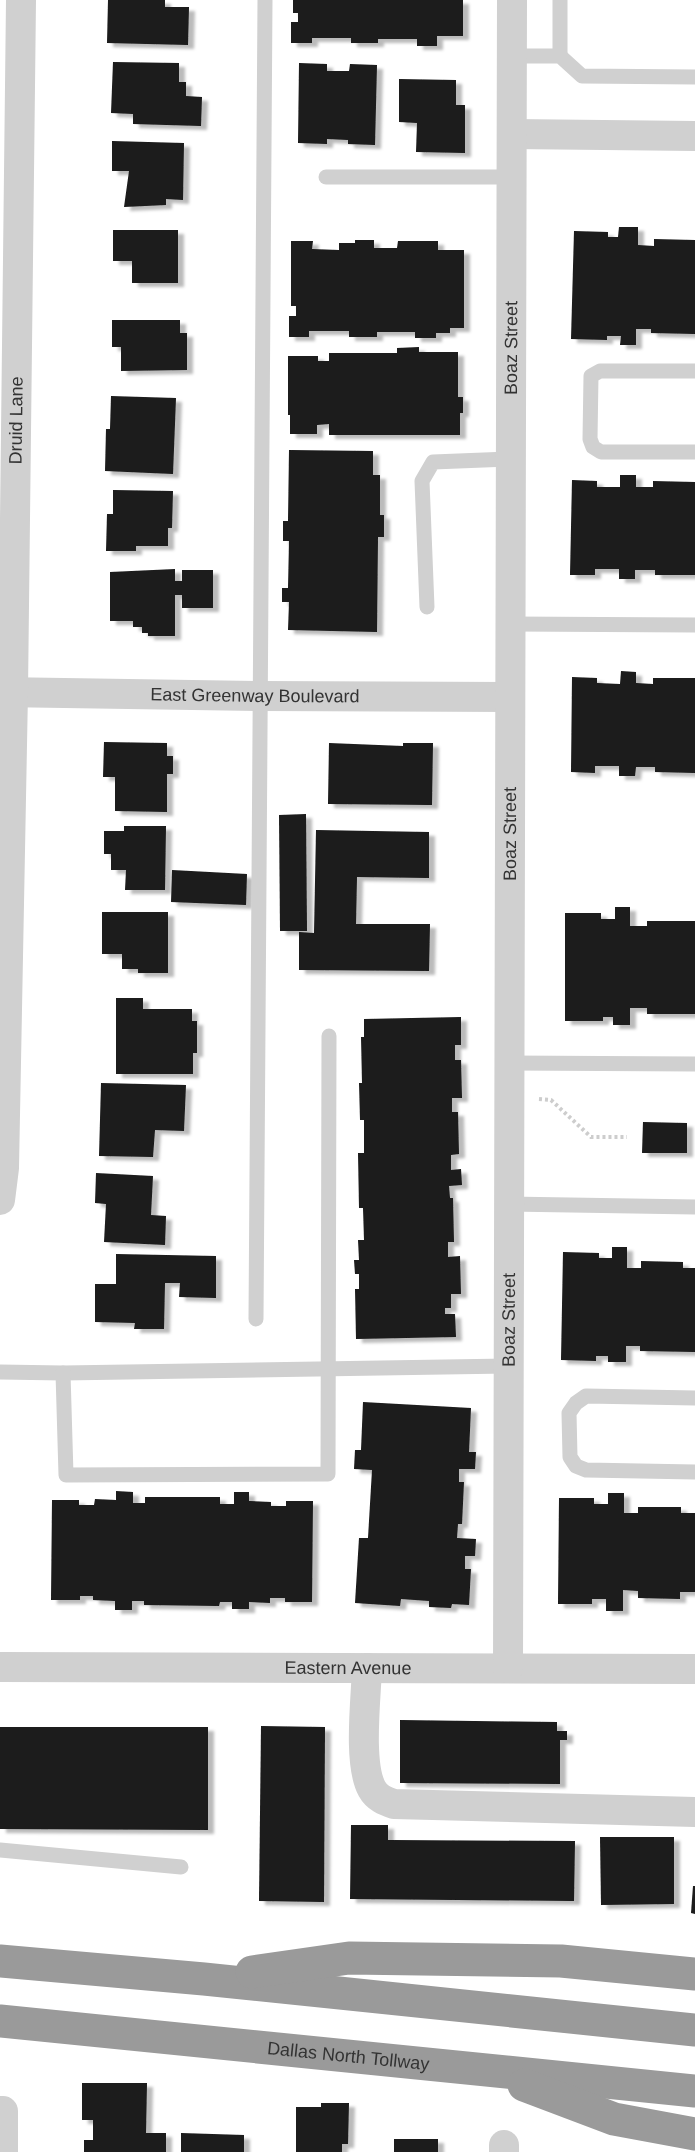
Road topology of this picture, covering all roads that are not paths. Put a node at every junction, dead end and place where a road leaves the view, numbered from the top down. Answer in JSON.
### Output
{"nodes":[{"id":1,"x":21,"y":0,"type":"edge"},
{"id":2,"x":265,"y":0,"type":"edge"},
{"id":3,"x":512,"y":0,"type":"edge"},
{"id":4,"x":560,"y":0,"type":"edge"},
{"id":5,"x":512,"y":56,"type":"junction"},
{"id":6,"x":560,"y":56,"type":"junction"},
{"id":7,"x":695,"y":77,"type":"edge"},
{"id":8,"x":512,"y":134,"type":"junction"},
{"id":9,"x":695,"y":136,"type":"edge"},
{"id":10,"x":326,"y":177,"type":"dead end"},
{"id":11,"x":512,"y":177,"type":"junction"},
{"id":12,"x":695,"y":371,"type":"edge"},
{"id":13,"x":695,"y":452,"type":"edge"},
{"id":14,"x":509,"y":459,"type":"junction"},
{"id":15,"x":427,"y":607,"type":"dead end"},
{"id":16,"x":510,"y":624,"type":"junction"},
{"id":17,"x":695,"y":625,"type":"edge"},
{"id":18,"x":7,"y":692,"type":"edge"},
{"id":19,"x":261,"y":696,"type":"junction"},
{"id":20,"x":509,"y":697,"type":"junction"},
{"id":21,"x":329,"y":1036,"type":"dead end"},
{"id":22,"x":508,"y":1063,"type":"junction"},
{"id":23,"x":695,"y":1064,"type":"edge"},
{"id":24,"x":0,"y":1200,"type":"edge"},
{"id":25,"x":508,"y":1204,"type":"junction"},
{"id":26,"x":695,"y":1207,"type":"edge"},
{"id":27,"x":256,"y":1319,"type":"dead end"},
{"id":28,"x":508,"y":1366,"type":"junction"},
{"id":29,"x":329,"y":1368,"type":"junction"},
{"id":30,"x":0,"y":1372,"type":"edge"},
{"id":31,"x":63,"y":1373,"type":"junction"},
{"id":32,"x":695,"y":1398,"type":"edge"},
{"id":33,"x":695,"y":1472,"type":"edge"},
{"id":34,"x":0,"y":1667,"type":"edge"},
{"id":35,"x":367,"y":1668,"type":"junction"},
{"id":36,"x":508,"y":1668,"type":"junction"},
{"id":37,"x":695,"y":1669,"type":"edge"},
{"id":38,"x":695,"y":1812,"type":"edge"},
{"id":39,"x":0,"y":1850,"type":"edge"},
{"id":40,"x":181,"y":1867,"type":"dead end"},
{"id":41,"x":0,"y":1961,"type":"edge"},
{"id":42,"x":695,"y":1974,"type":"edge"},
{"id":43,"x":204,"y":1980,"type":"junction"},
{"id":44,"x":0,"y":2021,"type":"edge"},
{"id":45,"x":695,"y":2030,"type":"edge"},
{"id":46,"x":480,"y":2068,"type":"junction"},
{"id":47,"x":695,"y":2091,"type":"edge"},
{"id":48,"x":2,"y":2111,"type":"edge"},
{"id":49,"x":695,"y":2134,"type":"edge"},
{"id":50,"x":3,"y":2152,"type":"edge"}],
"edges":[{"from":1,"to":18,"type":"street","name":"Druid Lane"},
{"from":2,"to":19,"type":"lane"},
{"from":3,"to":5,"type":"street","name":"Boaz Street"},
{"from":4,"to":6,"type":"lane"},
{"from":5,"to":6,"type":"lane"},
{"from":5,"to":8,"type":"street","name":"Boaz Street"},
{"from":6,"to":7,"type":"lane"},
{"from":8,"to":9,"type":"street"},
{"from":8,"to":11,"type":"street","name":"Boaz Street"},
{"from":10,"to":11,"type":"lane"},
{"from":11,"to":14,"type":"street","name":"Boaz Street"},
{"from":12,"to":13,"type":"lane"},
{"from":14,"to":15,"type":"lane"},
{"from":14,"to":16,"type":"street","name":"Boaz Street"},
{"from":16,"to":17,"type":"lane"},
{"from":16,"to":20,"type":"street","name":"Boaz Street"},
{"from":18,"to":19,"type":"street","name":"East Greenway Boulevard"},
{"from":18,"to":24,"type":"street","name":"Druid Lane"},
{"from":19,"to":20,"type":"street","name":"East Greenway Boulevard"},
{"from":19,"to":27,"type":"lane"},
{"from":20,"to":22,"type":"street","name":"Boaz Street"},
{"from":21,"to":29,"type":"lane"},
{"from":22,"to":23,"type":"lane"},
{"from":22,"to":25,"type":"street","name":"Boaz Street"},
{"from":25,"to":26,"type":"lane"},
{"from":25,"to":28,"type":"street","name":"Boaz Street"},
{"from":28,"to":29,"type":"lane"},
{"from":28,"to":36,"type":"street","name":"Boaz Street"},
{"from":29,"to":31,"type":"lane"},
{"from":29,"to":31,"type":"lane"},
{"from":30,"to":31,"type":"lane"},
{"from":32,"to":33,"type":"lane"},
{"from":34,"to":35,"type":"street","name":"Eastern Avenue"},
{"from":35,"to":36,"type":"street","name":"Eastern Avenue"},
{"from":35,"to":38,"type":"street"},
{"from":36,"to":37,"type":"street","name":"Eastern Avenue"},
{"from":39,"to":40,"type":"lane"},
{"from":41,"to":43,"type":"highway"},
{"from":42,"to":43,"type":"highway"},
{"from":43,"to":45,"type":"highway"},
{"from":44,"to":46,"type":"highway","name":"Dallas North Tollway"},
{"from":46,"to":47,"type":"highway","name":"Dallas North Tollway"},
{"from":46,"to":49,"type":"highway"},
{"from":48,"to":50,"type":"street"}]}
